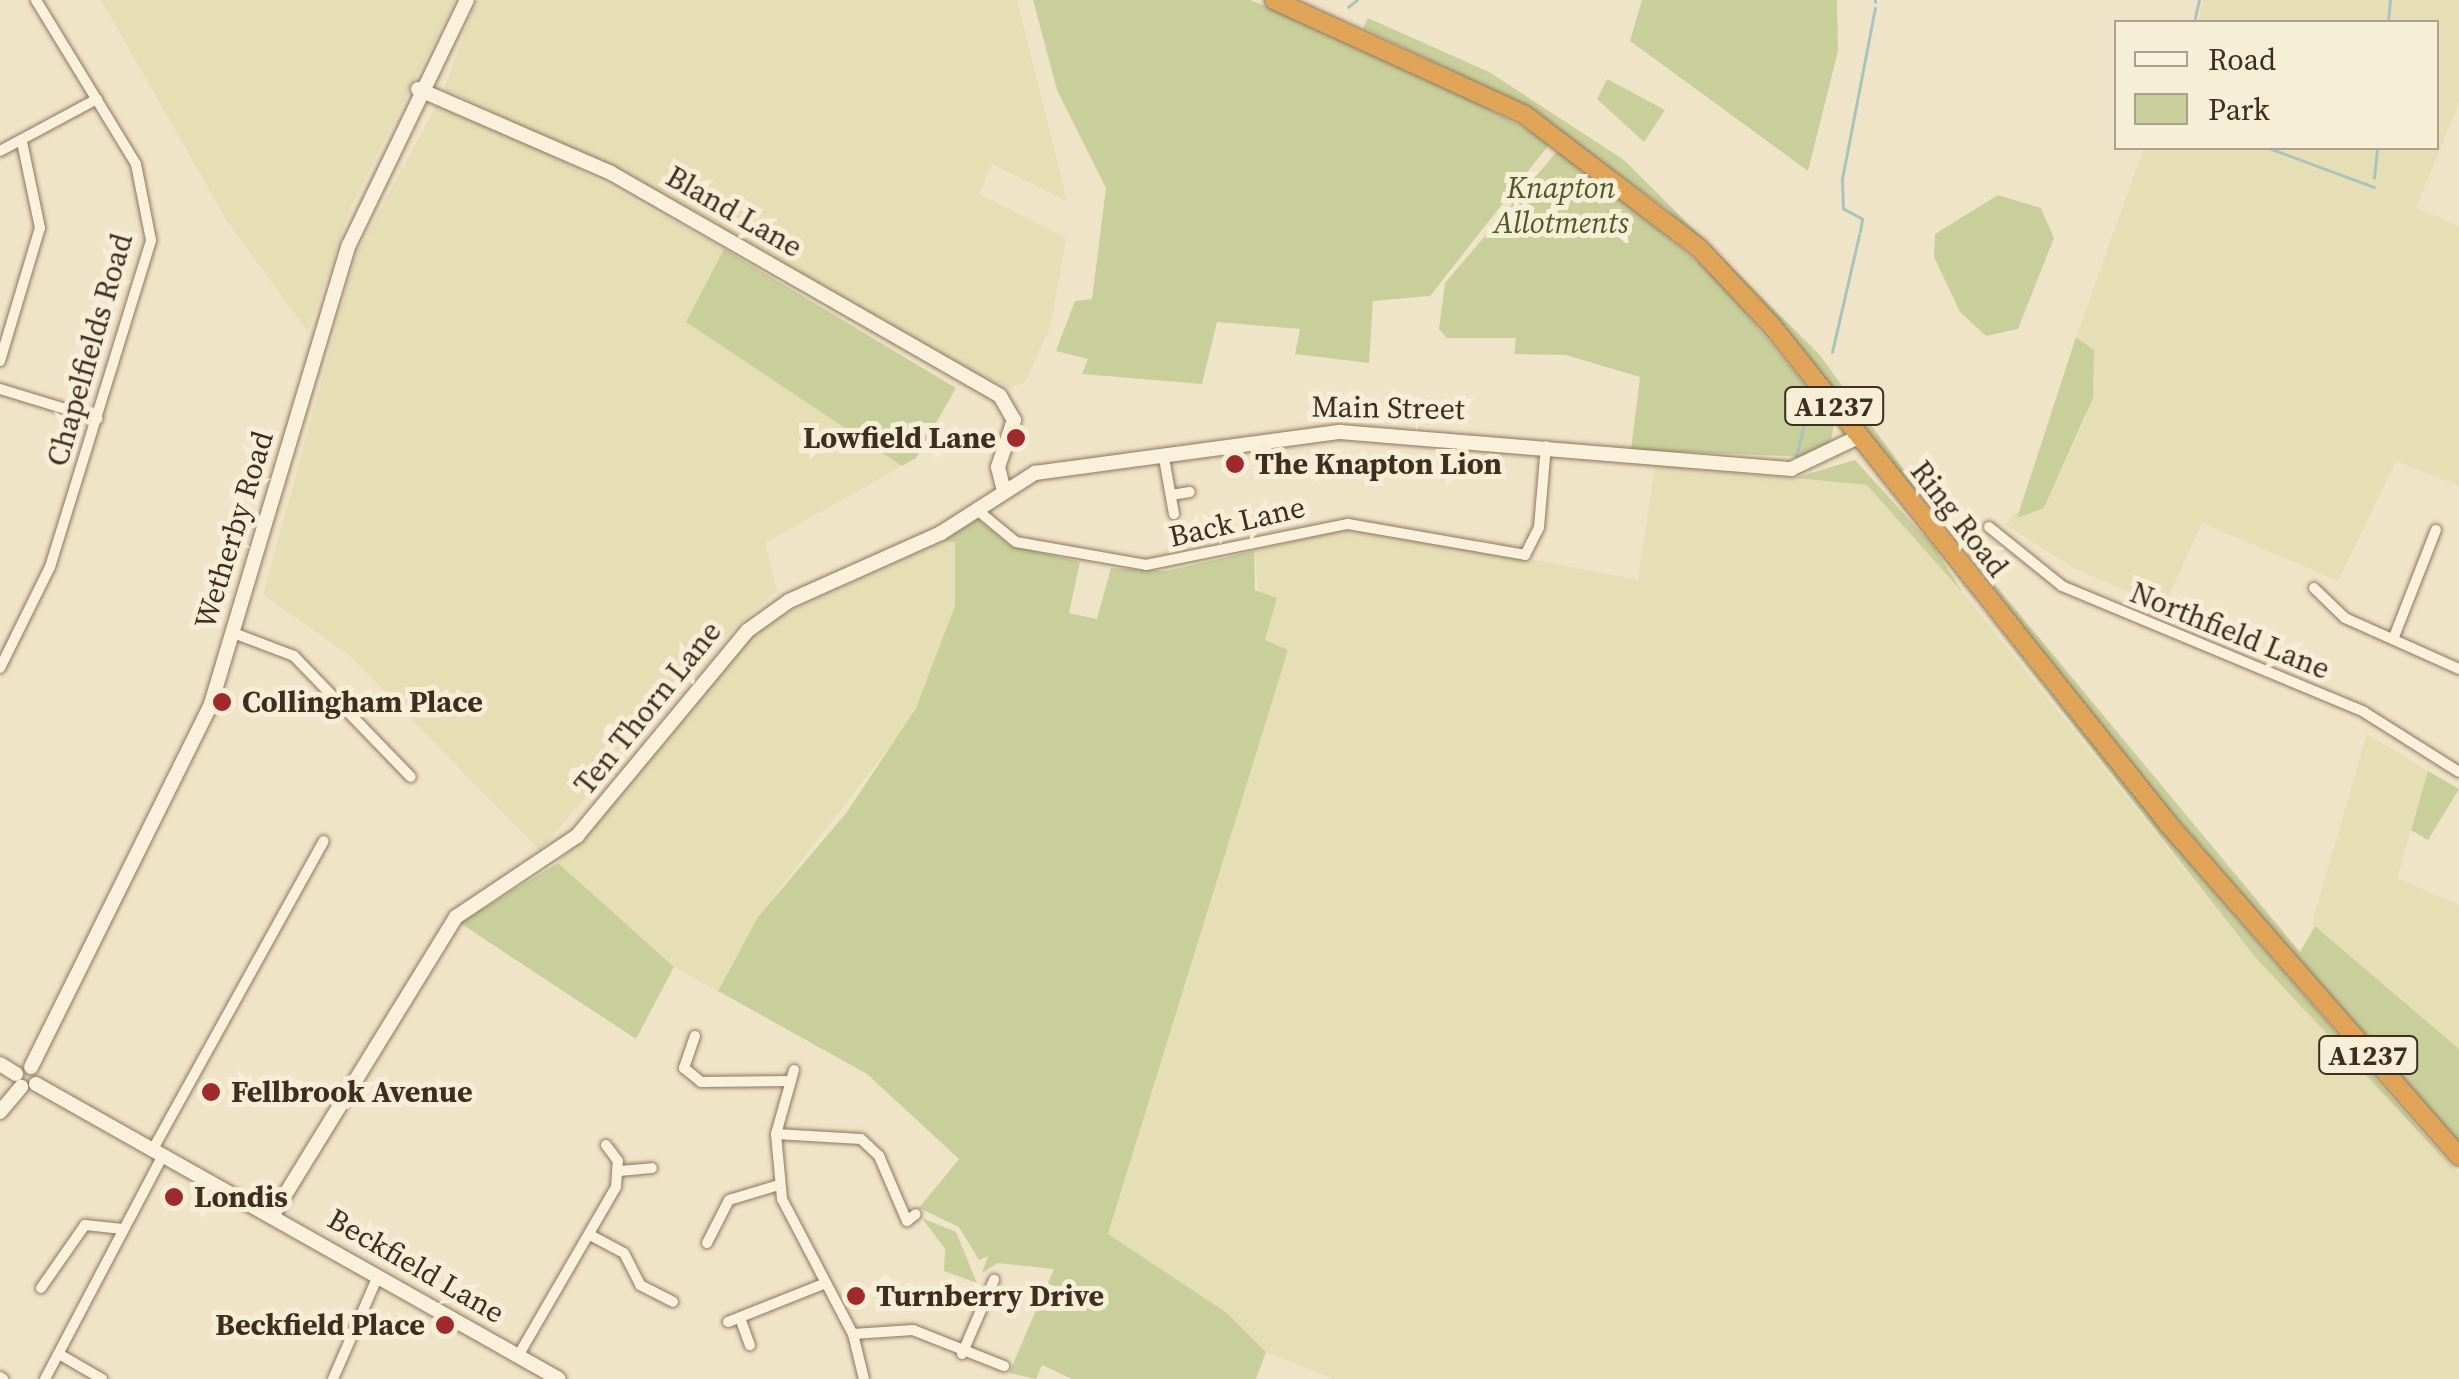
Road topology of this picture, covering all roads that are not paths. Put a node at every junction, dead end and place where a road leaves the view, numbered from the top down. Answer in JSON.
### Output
{"nodes":[{"id":1,"x":36,"y":0,"type":"edge"},
{"id":2,"x":466,"y":0,"type":"edge"},
{"id":3,"x":1274,"y":0,"type":"edge"},
{"id":4,"x":418,"y":90,"type":"junction"},
{"id":5,"x":97,"y":100,"type":"junction"},
{"id":6,"x":22,"y":142,"type":"junction"},
{"id":7,"x":0,"y":150,"type":"edge"},
{"id":8,"x":0,"y":361,"type":"edge"},
{"id":9,"x":0,"y":388,"type":"edge"},
{"id":10,"x":98,"y":418,"type":"junction"},
{"id":11,"x":1858,"y":437,"type":"junction"},
{"id":12,"x":1546,"y":445,"type":"junction"},
{"id":13,"x":1164,"y":458,"type":"junction"},
{"id":14,"x":1004,"y":490,"type":"junction"},
{"id":15,"x":1190,"y":492,"type":"dead end"},
{"id":16,"x":1171,"y":495,"type":"junction"},
{"id":17,"x":976,"y":509,"type":"junction"},
{"id":18,"x":1174,"y":514,"type":"dead end"},
{"id":19,"x":1989,"y":527,"type":"dead end"},
{"id":20,"x":2436,"y":530,"type":"dead end"},
{"id":21,"x":929,"y":539,"type":"joint"},
{"id":22,"x":2314,"y":588,"type":"dead end"},
{"id":23,"x":232,"y":632,"type":"junction"},
{"id":24,"x":2394,"y":637,"type":"junction"},
{"id":25,"x":0,"y":668,"type":"edge"},
{"id":26,"x":2459,"y":669,"type":"edge"},
{"id":27,"x":2459,"y":772,"type":"edge"},
{"id":28,"x":411,"y":776,"type":"dead end"},
{"id":29,"x":324,"y":840,"type":"dead end"},
{"id":30,"x":695,"y":1036,"type":"dead end"},
{"id":31,"x":0,"y":1064,"type":"edge"},
{"id":32,"x":24,"y":1082,"type":"junction"},
{"id":33,"x":0,"y":1112,"type":"edge"},
{"id":34,"x":776,"y":1134,"type":"junction"},
{"id":35,"x":606,"y":1146,"type":"dead end"},
{"id":36,"x":158,"y":1152,"type":"junction"},
{"id":37,"x":2459,"y":1156,"type":"edge"},
{"id":38,"x":652,"y":1168,"type":"dead end"},
{"id":39,"x":619,"y":1171,"type":"junction"},
{"id":40,"x":779,"y":1185,"type":"junction"},
{"id":41,"x":272,"y":1216,"type":"junction"},
{"id":42,"x":908,"y":1220,"type":"dead end"},
{"id":43,"x":122,"y":1228,"type":"junction"},
{"id":44,"x":590,"y":1235,"type":"junction"},
{"id":45,"x":706,"y":1242,"type":"dead end"},
{"id":46,"x":378,"y":1276,"type":"junction"},
{"id":47,"x":994,"y":1280,"type":"dead end"},
{"id":48,"x":826,"y":1282,"type":"junction"},
{"id":49,"x":40,"y":1288,"type":"dead end"},
{"id":50,"x":672,"y":1302,"type":"dead end"},
{"id":51,"x":740,"y":1318,"type":"junction"},
{"id":52,"x":728,"y":1322,"type":"dead end"},
{"id":53,"x":853,"y":1334,"type":"junction"},
{"id":54,"x":750,"y":1345,"type":"dead end"},
{"id":55,"x":59,"y":1354,"type":"junction"},
{"id":56,"x":962,"y":1354,"type":"junction"},
{"id":57,"x":518,"y":1356,"type":"junction"},
{"id":58,"x":1004,"y":1366,"type":"dead end"},
{"id":59,"x":45,"y":1379,"type":"edge"},
{"id":60,"x":102,"y":1379,"type":"edge"},
{"id":61,"x":332,"y":1379,"type":"edge"},
{"id":62,"x":559,"y":1379,"type":"edge"},
{"id":63,"x":864,"y":1379,"type":"edge"}],
"edges":[{"from":1,"to":5,"type":"street","name":"Chapelfields Road"},
{"from":2,"to":4,"type":"street","name":"Wetherby Road"},
{"from":3,"to":11,"type":"highway","name":"Ring Road","number":"A1237"},
{"from":4,"to":14,"type":"street","name":"Bland Lane"},
{"from":4,"to":23,"type":"street","name":"Wetherby Road"},
{"from":5,"to":6,"type":"street"},
{"from":5,"to":10,"type":"street","name":"Chapelfields Road"},
{"from":6,"to":7,"type":"street"},
{"from":6,"to":8,"type":"street"},
{"from":9,"to":10,"type":"street"},
{"from":10,"to":25,"type":"street","name":"Chapelfields Road"},
{"from":11,"to":12,"type":"street","name":"Main Street"},
{"from":11,"to":37,"type":"highway","name":"Ring Road","number":"A1237"},
{"from":12,"to":13,"type":"street","name":"Main Street"},
{"from":12,"to":17,"type":"street","name":"Back Lane"},
{"from":13,"to":14,"type":"street","name":"Main Street"},
{"from":13,"to":16,"type":"street"},
{"from":14,"to":17,"type":"street","name":"Main Street"},
{"from":15,"to":16,"type":"street"},
{"from":16,"to":18,"type":"street"},
{"from":17,"to":21,"type":"street","name":"Main Street"},
{"from":19,"to":27,"type":"street","name":"Northfield Lane"},
{"from":20,"to":24,"type":"street"},
{"from":21,"to":41,"type":"street","name":"Ten Thorn Lane"},
{"from":22,"to":24,"type":"street"},
{"from":23,"to":28,"type":"street"},
{"from":23,"to":32,"type":"street","name":"Wetherby Road"},
{"from":24,"to":26,"type":"street"},
{"from":29,"to":36,"type":"street"},
{"from":30,"to":34,"type":"street"},
{"from":31,"to":32,"type":"street","name":"Beckfield Lane"},
{"from":32,"to":33,"type":"street"},
{"from":32,"to":36,"type":"street","name":"Beckfield Lane"},
{"from":34,"to":40,"type":"street"},
{"from":34,"to":42,"type":"street"},
{"from":35,"to":39,"type":"street"},
{"from":36,"to":41,"type":"street","name":"Beckfield Lane"},
{"from":36,"to":43,"type":"street"},
{"from":38,"to":39,"type":"street"},
{"from":39,"to":44,"type":"street"},
{"from":40,"to":45,"type":"street"},
{"from":40,"to":48,"type":"street"},
{"from":41,"to":46,"type":"street","name":"Beckfield Lane"},
{"from":43,"to":49,"type":"street"},
{"from":43,"to":55,"type":"street"},
{"from":44,"to":50,"type":"street"},
{"from":44,"to":57,"type":"street"},
{"from":46,"to":57,"type":"street","name":"Beckfield Lane"},
{"from":46,"to":61,"type":"street"},
{"from":47,"to":56,"type":"street"},
{"from":48,"to":51,"type":"street"},
{"from":48,"to":53,"type":"street"},
{"from":51,"to":52,"type":"street"},
{"from":51,"to":54,"type":"street"},
{"from":53,"to":56,"type":"street"},
{"from":53,"to":63,"type":"street"},
{"from":55,"to":59,"type":"street"},
{"from":55,"to":60,"type":"street"},
{"from":56,"to":58,"type":"street"},
{"from":57,"to":62,"type":"street","name":"Beckfield Lane"}]}
